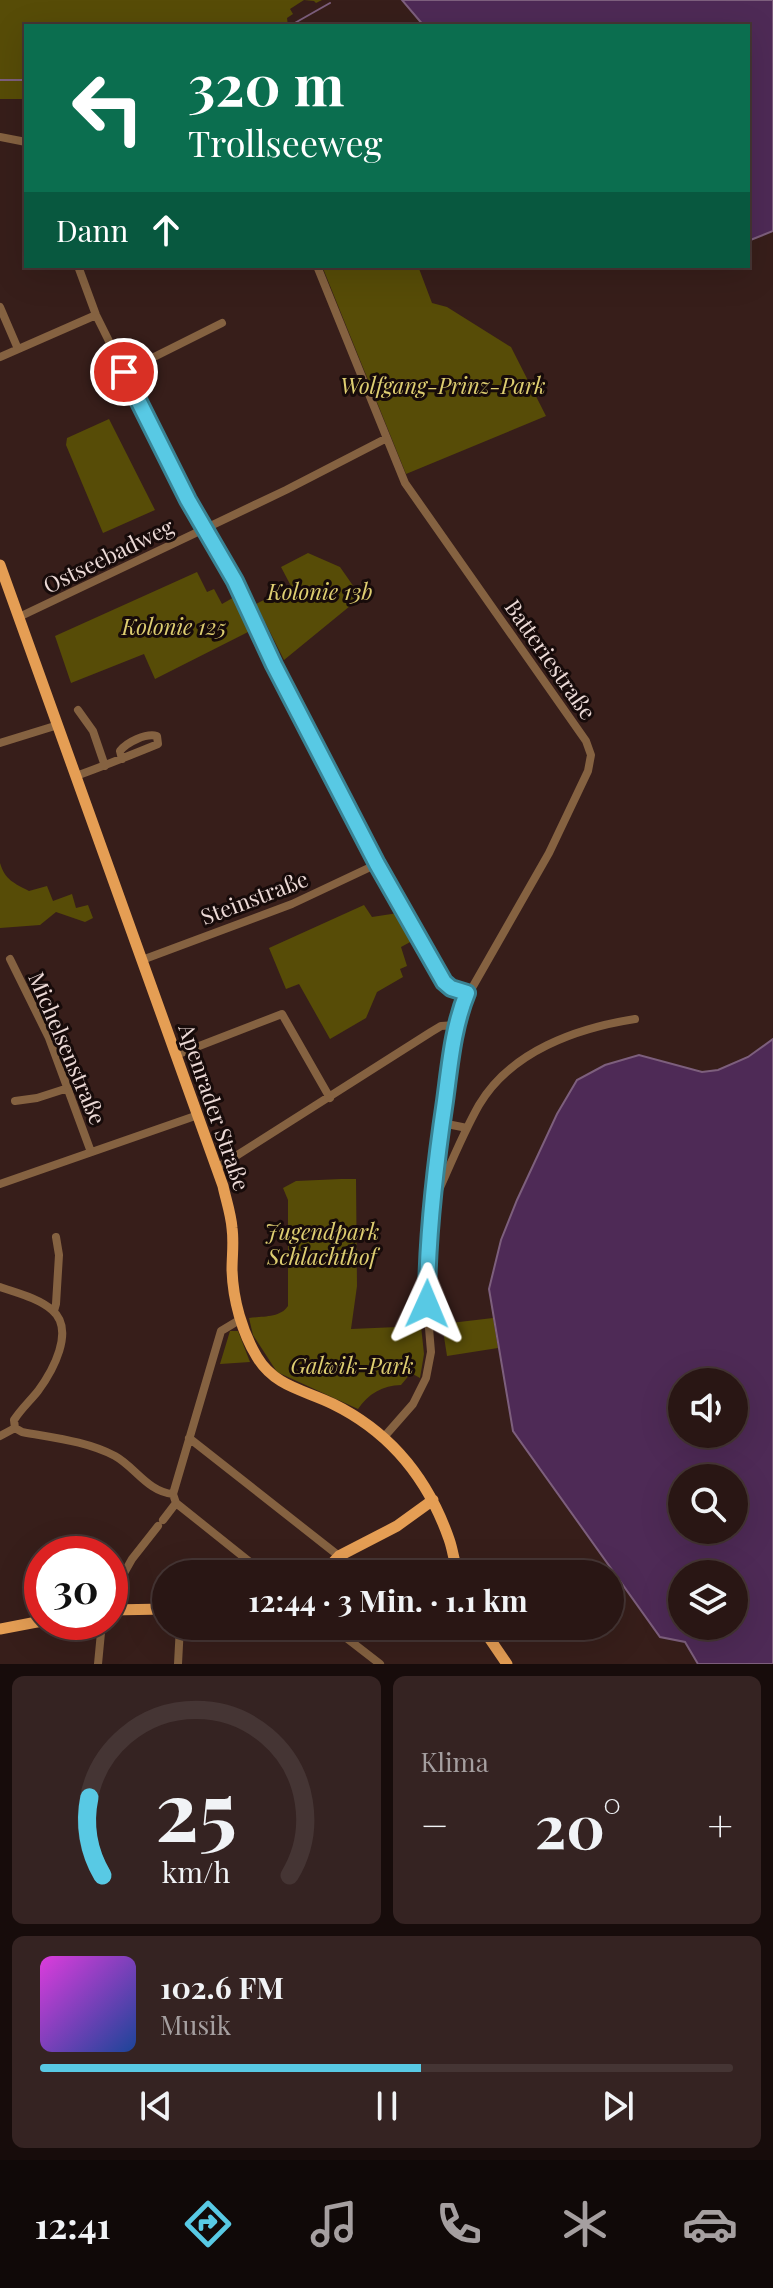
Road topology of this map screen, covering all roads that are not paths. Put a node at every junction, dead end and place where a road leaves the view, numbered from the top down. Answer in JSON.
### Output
{"nodes":[{"id":1,"x":0,"y":137,"type":"edge"},
{"id":2,"x":24,"y":142,"type":"edge"},
{"id":3,"x":79,"y":268,"type":"edge"},
{"id":4,"x":318,"y":268,"type":"edge"},
{"id":5,"x":0,"y":307,"type":"edge"},
{"id":6,"x":96,"y":315,"type":"junction"},
{"id":7,"x":222,"y":323,"type":"dead end"},
{"id":8,"x":18,"y":349,"type":"junction"},
{"id":9,"x":0,"y":357,"type":"edge"},
{"id":10,"x":124,"y":372,"type":"junction"},
{"id":11,"x":385,"y":439,"type":"junction"},
{"id":12,"x":205,"y":529,"type":"junction"},
{"id":13,"x":0,"y":565,"type":"edge"},
{"id":14,"x":19,"y":617,"type":"junction"},
{"id":15,"x":78,"y":710,"type":"dead end"},
{"id":16,"x":58,"y":725,"type":"junction"},
{"id":17,"x":0,"y":743,"type":"edge"},
{"id":18,"x":122,"y":759,"type":"dead end"},
{"id":19,"x":105,"y":766,"type":"junction"},
{"id":20,"x":76,"y":776,"type":"junction"},
{"id":21,"x":377,"y":864,"type":"junction"},
{"id":22,"x":10,"y":959,"type":"dead end"},
{"id":23,"x":142,"y":960,"type":"junction"},
{"id":24,"x":467,"y":993,"type":"junction"},
{"id":25,"x":635,"y":1019,"type":"dead end"},
{"id":26,"x":456,"y":1025,"type":"junction"},
{"id":27,"x":176,"y":1055,"type":"junction"},
{"id":28,"x":68,"y":1088,"type":"junction"},
{"id":29,"x":330,"y":1098,"type":"junction"},
{"id":30,"x":15,"y":1101,"type":"dead end"},
{"id":31,"x":198,"y":1115,"type":"junction"},
{"id":32,"x":442,"y":1123,"type":"junction"},
{"id":33,"x":467,"y":1128,"type":"junction"},
{"id":34,"x":91,"y":1152,"type":"junction"},
{"id":35,"x":217,"y":1168,"type":"junction"},
{"id":36,"x":0,"y":1184,"type":"edge"},
{"id":37,"x":432,"y":1208,"type":"junction"},
{"id":38,"x":56,"y":1237,"type":"dead end"},
{"id":39,"x":0,"y":1287,"type":"edge"},
{"id":40,"x":54,"y":1311,"type":"junction"},
{"id":41,"x":241,"y":1319,"type":"junction"},
{"id":42,"x":15,"y":1428,"type":"junction"},
{"id":43,"x":0,"y":1436,"type":"edge"},
{"id":44,"x":384,"y":1437,"type":"junction"},
{"id":45,"x":189,"y":1438,"type":"junction"},
{"id":46,"x":174,"y":1498,"type":"junction"},
{"id":47,"x":433,"y":1500,"type":"junction"},
{"id":48,"x":339,"y":1556,"type":"junction"},
{"id":49,"x":248,"y":1560,"type":"edge"},
{"id":50,"x":335,"y":1560,"type":"edge"},
{"id":51,"x":455,"y":1560,"type":"edge"},
{"id":52,"x":128,"y":1566,"type":"edge"},
{"id":53,"x":152,"y":1609,"type":"edge"},
{"id":54,"x":128,"y":1610,"type":"edge"},
{"id":55,"x":24,"y":1624,"type":"edge"},
{"id":56,"x":0,"y":1629,"type":"edge"},
{"id":57,"x":100,"y":1640,"type":"edge"},
{"id":58,"x":179,"y":1640,"type":"edge"},
{"id":59,"x":349,"y":1640,"type":"edge"},
{"id":60,"x":491,"y":1640,"type":"edge"},
{"id":61,"x":98,"y":1664,"type":"edge"},
{"id":62,"x":178,"y":1664,"type":"edge"},
{"id":63,"x":380,"y":1664,"type":"edge"},
{"id":64,"x":507,"y":1664,"type":"edge"}],
"edges":[{"from":1,"to":2,"type":"street"},
{"from":3,"to":6,"type":"street"},
{"from":4,"to":11,"type":"street"},
{"from":5,"to":8,"type":"street"},
{"from":6,"to":8,"type":"street"},
{"from":6,"to":10,"type":"street"},
{"from":7,"to":10,"type":"street"},
{"from":8,"to":9,"type":"street"},
{"from":10,"to":12,"type":"street"},
{"from":11,"to":12,"type":"street","name":"Ostseebadweg"},
{"from":11,"to":24,"type":"street","name":"Batteriestraße"},
{"from":12,"to":14,"type":"street","name":"Ostseebadweg"},
{"from":12,"to":21,"type":"street"},
{"from":13,"to":14,"type":"main road","name":"Apenrader Straße"},
{"from":14,"to":16,"type":"main road","name":"Apenrader Straße"},
{"from":15,"to":19,"type":"street"},
{"from":16,"to":17,"type":"street"},
{"from":16,"to":20,"type":"main road","name":"Apenrader Straße"},
{"from":18,"to":19,"type":"street"},
{"from":19,"to":20,"type":"street"},
{"from":20,"to":23,"type":"main road","name":"Apenrader Straße"},
{"from":21,"to":23,"type":"street","name":"Steinstraße"},
{"from":21,"to":24,"type":"street"},
{"from":22,"to":28,"type":"street","name":"Michelsenstraße"},
{"from":23,"to":27,"type":"main road","name":"Apenrader Straße"},
{"from":24,"to":26,"type":"street"},
{"from":25,"to":33,"type":"street"},
{"from":26,"to":29,"type":"street"},
{"from":26,"to":32,"type":"street"},
{"from":27,"to":29,"type":"street"},
{"from":27,"to":31,"type":"main road","name":"Apenrader Straße"},
{"from":28,"to":30,"type":"street"},
{"from":28,"to":34,"type":"street","name":"Michelsenstraße"},
{"from":29,"to":35,"type":"street"},
{"from":31,"to":34,"type":"street"},
{"from":31,"to":35,"type":"main road","name":"Apenrader Straße"},
{"from":32,"to":33,"type":"street"},
{"from":32,"to":37,"type":"street"},
{"from":33,"to":37,"type":"street"},
{"from":34,"to":36,"type":"street"},
{"from":35,"to":41,"type":"main road","name":"Apenrader Straße"},
{"from":37,"to":44,"type":"street"},
{"from":38,"to":40,"type":"street"},
{"from":39,"to":40,"type":"street"},
{"from":40,"to":42,"type":"street"},
{"from":41,"to":44,"type":"main road","name":"Apenrader Straße"},
{"from":41,"to":45,"type":"street"},
{"from":42,"to":43,"type":"street"},
{"from":42,"to":46,"type":"street"},
{"from":44,"to":47,"type":"main road","name":"Apenrader Straße"},
{"from":45,"to":46,"type":"street"},
{"from":45,"to":48,"type":"street"},
{"from":46,"to":49,"type":"street"},
{"from":46,"to":52,"type":"street"},
{"from":47,"to":48,"type":"main road"},
{"from":47,"to":51,"type":"main road","name":"Apenrader Straße"},
{"from":48,"to":50,"type":"main road"},
{"from":53,"to":54,"type":"main road"},
{"from":55,"to":56,"type":"main road"},
{"from":57,"to":61,"type":"street"},
{"from":58,"to":62,"type":"street"},
{"from":59,"to":63,"type":"street"},
{"from":60,"to":64,"type":"main road"}]}
